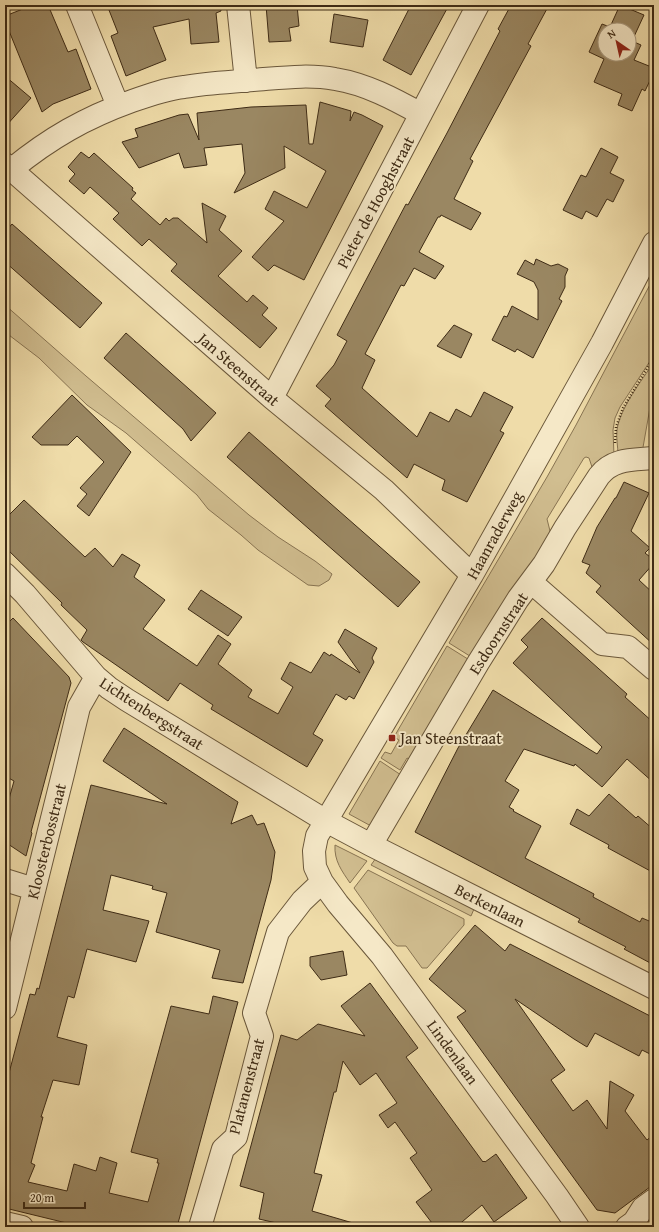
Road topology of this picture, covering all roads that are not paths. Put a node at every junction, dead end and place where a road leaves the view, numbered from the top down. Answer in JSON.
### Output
{"nodes":[{"id":1,"x":77,"y":5,"type":"edge"},
{"id":2,"x":238,"y":5,"type":"edge"},
{"id":3,"x":478,"y":5,"type":"edge"},
{"id":4,"x":246,"y":81,"type":"junction"},
{"id":5,"x":118,"y":106,"type":"junction"},
{"id":6,"x":421,"y":114,"type":"junction"},
{"id":7,"x":8,"y":166,"type":"edge"},
{"id":8,"x":654,"y":243,"type":"edge"},
{"id":9,"x":272,"y":398,"type":"junction"},
{"id":10,"x":654,"y":458,"type":"edge"},
{"id":11,"x":5,"y":574,"type":"edge"},
{"id":12,"x":472,"y":575,"type":"junction"},
{"id":13,"x":532,"y":582,"type":"junction"},
{"id":14,"x":654,"y":669,"type":"edge"},
{"id":15,"x":96,"y":677,"type":"junction"},
{"id":16,"x":326,"y":821,"type":"junction"},
{"id":17,"x":371,"y":845,"type":"junction"},
{"id":18,"x":5,"y":880,"type":"edge"},
{"id":19,"x":322,"y":882,"type":"junction"},
{"id":20,"x":34,"y":889,"type":"junction"},
{"id":21,"x":654,"y":988,"type":"edge"},
{"id":22,"x":5,"y":1008,"type":"edge"},
{"id":23,"x":654,"y":1200,"type":"edge"},
{"id":24,"x":5,"y":1223,"type":"edge"},
{"id":25,"x":22,"y":1227,"type":"edge"},
{"id":26,"x":200,"y":1227,"type":"edge"},
{"id":27,"x":578,"y":1227,"type":"edge"},
{"id":28,"x":627,"y":1227,"type":"edge"}],
"edges":[{"from":1,"to":5,"type":"street"},
{"from":2,"to":4,"type":"street"},
{"from":3,"to":6,"type":"street","name":"Pieter de Hooghstraat"},
{"from":4,"to":5,"type":"street"},
{"from":4,"to":6,"type":"street"},
{"from":5,"to":7,"type":"street"},
{"from":6,"to":9,"type":"street","name":"Pieter de Hooghstraat"},
{"from":7,"to":9,"type":"street","name":"Jan Steenstraat"},
{"from":8,"to":12,"type":"street","name":"Haanraderweg"},
{"from":9,"to":12,"type":"street","name":"Jan Steenstraat"},
{"from":10,"to":13,"type":"street","name":"Esdoornstraat"},
{"from":11,"to":15,"type":"street","name":"Lichtenbergstraat"},
{"from":12,"to":16,"type":"street","name":"Haanraderweg"},
{"from":13,"to":14,"type":"street"},
{"from":13,"to":17,"type":"street","name":"Esdoornstraat"},
{"from":15,"to":16,"type":"street","name":"Lichtenbergstraat"},
{"from":15,"to":20,"type":"street","name":"Kloosterbosstraat"},
{"from":16,"to":17,"type":"street","name":"Berkenlaan"},
{"from":16,"to":19,"type":"street"},
{"from":17,"to":21,"type":"street","name":"Berkenlaan"},
{"from":18,"to":20,"type":"street"},
{"from":19,"to":26,"type":"street","name":"Platanenstraat"},
{"from":19,"to":27,"type":"street","name":"Lindenlaan"},
{"from":20,"to":22,"type":"street","name":"Kloosterbosstraat"},
{"from":23,"to":28,"type":"street"},
{"from":24,"to":25,"type":"street"}]}
